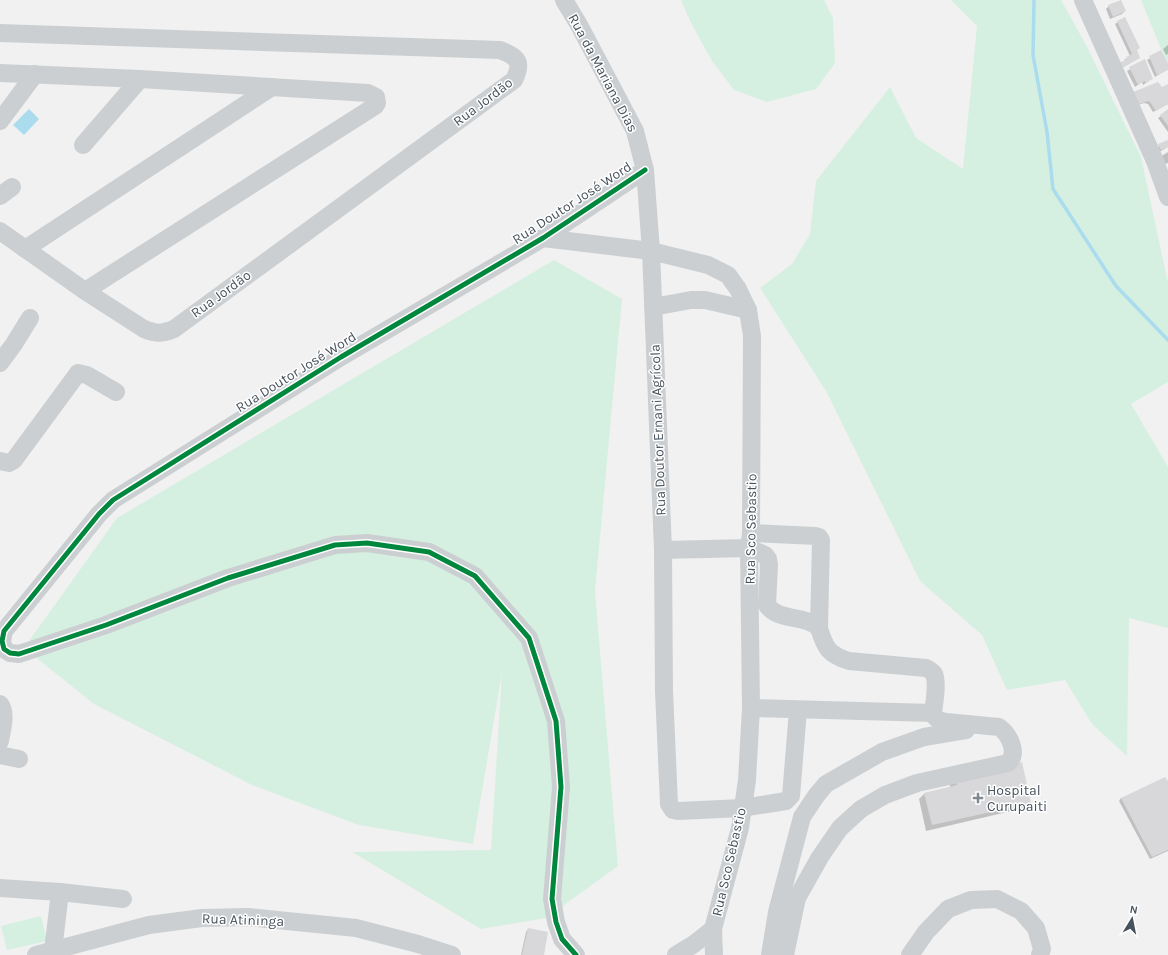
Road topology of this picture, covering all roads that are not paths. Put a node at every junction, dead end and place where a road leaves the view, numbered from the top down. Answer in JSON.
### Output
{"nodes":[{"id":1,"x":564,"y":0,"type":"edge"},
{"id":2,"x":1084,"y":0,"type":"edge"},
{"id":3,"x":0,"y":33,"type":"edge"},
{"id":4,"x":0,"y":73,"type":"edge"},
{"id":5,"x":34,"y":74,"type":"junction"},
{"id":6,"x":140,"y":79,"type":"junction"},
{"id":7,"x":272,"y":87,"type":"junction"},
{"id":8,"x":0,"y":121,"type":"edge"},
{"id":9,"x":83,"y":145,"type":"dead end"},
{"id":10,"x":645,"y":170,"type":"junction"},
{"id":11,"x":1168,"y":197,"type":"edge"},
{"id":12,"x":0,"y":231,"type":"edge"},
{"id":13,"x":543,"y":238,"type":"junction"},
{"id":14,"x":25,"y":249,"type":"junction"},
{"id":15,"x":651,"y":251,"type":"junction"},
{"id":16,"x":85,"y":291,"type":"junction"},
{"id":17,"x":653,"y":307,"type":"junction"},
{"id":18,"x":748,"y":310,"type":"junction"},
{"id":19,"x":30,"y":318,"type":"dead end"},
{"id":20,"x":0,"y":363,"type":"edge"},
{"id":21,"x":116,"y":392,"type":"dead end"},
{"id":22,"x":0,"y":461,"type":"edge"},
{"id":23,"x":750,"y":541,"type":"junction"},
{"id":24,"x":663,"y":550,"type":"junction"},
{"id":25,"x":819,"y":628,"type":"junction"},
{"id":26,"x":0,"y":704,"type":"edge"},
{"id":27,"x":751,"y":708,"type":"junction"},
{"id":28,"x":798,"y":710,"type":"junction"},
{"id":29,"x":934,"y":713,"type":"junction"},
{"id":30,"x":993,"y":726,"type":"junction"},
{"id":31,"x":0,"y":741,"type":"edge"},
{"id":32,"x":0,"y":755,"type":"edge"},
{"id":33,"x":19,"y":759,"type":"dead end"},
{"id":34,"x":742,"y":808,"type":"junction"},
{"id":35,"x":0,"y":888,"type":"edge"},
{"id":36,"x":60,"y":892,"type":"junction"},
{"id":37,"x":123,"y":899,"type":"dead end"},
{"id":38,"x":712,"y":929,"type":"junction"},
{"id":39,"x":416,"y":950,"type":"edge"},
{"id":40,"x":44,"y":953,"type":"edge"},
{"id":41,"x":452,"y":955,"type":"edge"},
{"id":42,"x":576,"y":955,"type":"edge"},
{"id":43,"x":676,"y":955,"type":"edge"},
{"id":44,"x":714,"y":955,"type":"edge"},
{"id":45,"x":770,"y":955,"type":"edge"},
{"id":46,"x":785,"y":955,"type":"edge"},
{"id":47,"x":910,"y":955,"type":"edge"},
{"id":48,"x":1040,"y":955,"type":"edge"}],
"edges":[{"from":1,"to":10,"type":"street","name":"Rua da Mariana Dias"},
{"from":2,"to":11,"type":"street"},
{"from":3,"to":16,"type":"street","name":"Rua Jordão"},
{"from":4,"to":5,"type":"street"},
{"from":5,"to":6,"type":"street"},
{"from":5,"to":8,"type":"street"},
{"from":6,"to":7,"type":"street"},
{"from":6,"to":9,"type":"street"},
{"from":7,"to":14,"type":"street"},
{"from":7,"to":16,"type":"street"},
{"from":10,"to":13,"type":"street","name":"Rua Doutor José Word"},
{"from":10,"to":15,"type":"street","name":"Rua Doutor Ernani Agrícola"},
{"from":12,"to":14,"type":"street","name":"Rua Jordão"},
{"from":13,"to":15,"type":"street","name":"Rua Sco Sebastio"},
{"from":13,"to":42,"type":"street","name":"Rua Doutor José Word"},
{"from":14,"to":16,"type":"street","name":"Rua Jordão"},
{"from":15,"to":17,"type":"street","name":"Rua Doutor Ernani Agrícola"},
{"from":15,"to":18,"type":"street","name":"Rua Sco Sebastio"},
{"from":17,"to":18,"type":"street"},
{"from":17,"to":24,"type":"street","name":"Rua Doutor Ernani Agrícola"},
{"from":18,"to":23,"type":"street","name":"Rua Sco Sebastio"},
{"from":19,"to":20,"type":"street"},
{"from":21,"to":22,"type":"street"},
{"from":23,"to":24,"type":"street"},
{"from":23,"to":25,"type":"street"},
{"from":23,"to":25,"type":"street"},
{"from":23,"to":27,"type":"street","name":"Rua Sco Sebastio"},
{"from":24,"to":34,"type":"street","name":"Rua Doutor Ernani Agrícola"},
{"from":25,"to":29,"type":"street"},
{"from":26,"to":31,"type":"street"},
{"from":27,"to":28,"type":"street"},
{"from":27,"to":34,"type":"street","name":"Rua Sco Sebastio"},
{"from":28,"to":29,"type":"street"},
{"from":28,"to":34,"type":"street","name":"Rua Doutor Ernani Agrícola"},
{"from":29,"to":30,"type":"street"},
{"from":30,"to":45,"type":"street"},
{"from":30,"to":46,"type":"street"},
{"from":32,"to":33,"type":"street"},
{"from":34,"to":38,"type":"street","name":"Rua Sco Sebastio"},
{"from":35,"to":36,"type":"street"},
{"from":36,"to":37,"type":"street"},
{"from":36,"to":40,"type":"street"},
{"from":38,"to":43,"type":"street","name":"Rua Sco Sebastio"},
{"from":38,"to":44,"type":"street"},
{"from":39,"to":40,"type":"street","name":"Rua Atininga"},
{"from":39,"to":41,"type":"street","name":"Rua Atininga"},
{"from":47,"to":48,"type":"street"}]}
